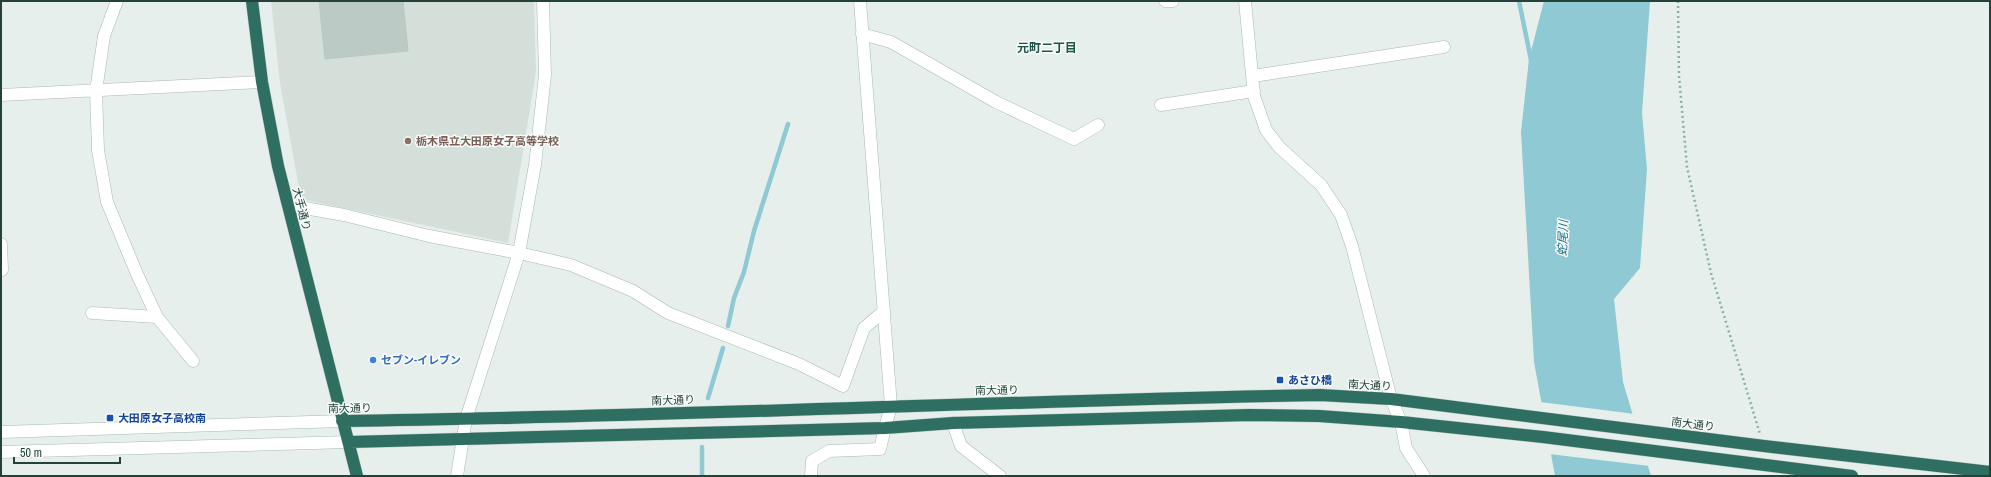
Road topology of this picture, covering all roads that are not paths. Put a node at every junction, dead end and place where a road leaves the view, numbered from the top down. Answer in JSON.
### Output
{"nodes":[{"id":1,"x":117,"y":1,"type":"edge"},
{"id":2,"x":252,"y":1,"type":"edge"},
{"id":3,"x":544,"y":1,"type":"edge"},
{"id":4,"x":860,"y":1,"type":"edge"},
{"id":5,"x":1165,"y":1,"type":"edge"},
{"id":6,"x":1173,"y":1,"type":"edge"},
{"id":7,"x":1245,"y":1,"type":"edge"},
{"id":8,"x":862,"y":34,"type":"junction"},
{"id":9,"x":1444,"y":47,"type":"dead end"},
{"id":10,"x":1253,"y":76,"type":"junction"},
{"id":11,"x":262,"y":82,"type":"junction"},
{"id":12,"x":96,"y":91,"type":"junction"},
{"id":13,"x":1254,"y":91,"type":"junction"},
{"id":14,"x":1,"y":95,"type":"edge"},
{"id":15,"x":1161,"y":105,"type":"dead end"},
{"id":16,"x":1098,"y":125,"type":"dead end"},
{"id":17,"x":288,"y":205,"type":"junction"},
{"id":18,"x":1,"y":244,"type":"edge"},
{"id":19,"x":519,"y":253,"type":"junction"},
{"id":20,"x":2,"y":270,"type":"dead end"},
{"id":21,"x":884,"y":311,"type":"junction"},
{"id":22,"x":92,"y":313,"type":"dead end"},
{"id":23,"x":157,"y":317,"type":"junction"},
{"id":24,"x":193,"y":361,"type":"dead end"},
{"id":25,"x":1391,"y":398,"type":"junction"},
{"id":26,"x":891,"y":406,"type":"junction"},
{"id":27,"x":466,"y":419,"type":"junction"},
{"id":28,"x":342,"y":421,"type":"junction"},
{"id":29,"x":1401,"y":422,"type":"junction"},
{"id":30,"x":953,"y":423,"type":"junction"},
{"id":31,"x":885,"y":428,"type":"junction"},
{"id":32,"x":1,"y":432,"type":"edge"},
{"id":33,"x":462,"y":440,"type":"junction"},
{"id":34,"x":349,"y":442,"type":"junction"},
{"id":35,"x":1,"y":452,"type":"edge"},
{"id":36,"x":1990,"y":472,"type":"edge"},
{"id":37,"x":357,"y":476,"type":"edge"},
{"id":38,"x":457,"y":476,"type":"edge"},
{"id":39,"x":811,"y":476,"type":"edge"},
{"id":40,"x":1000,"y":476,"type":"edge"},
{"id":41,"x":1424,"y":476,"type":"edge"},
{"id":42,"x":1852,"y":476,"type":"edge"}],
"edges":[{"from":1,"to":12,"type":"street"},
{"from":2,"to":11,"type":"highway","name":"大手通り"},
{"from":3,"to":19,"type":"street"},
{"from":4,"to":8,"type":"street"},
{"from":5,"to":6,"type":"street"},
{"from":7,"to":10,"type":"street"},
{"from":8,"to":16,"type":"street"},
{"from":8,"to":21,"type":"street"},
{"from":9,"to":10,"type":"street"},
{"from":10,"to":13,"type":"street"},
{"from":11,"to":12,"type":"street"},
{"from":11,"to":17,"type":"highway","name":"大手通り"},
{"from":12,"to":14,"type":"street"},
{"from":12,"to":23,"type":"street"},
{"from":13,"to":15,"type":"street"},
{"from":13,"to":25,"type":"street"},
{"from":17,"to":19,"type":"street"},
{"from":17,"to":28,"type":"highway","name":"大手通り"},
{"from":18,"to":20,"type":"street"},
{"from":19,"to":21,"type":"street"},
{"from":19,"to":27,"type":"street"},
{"from":21,"to":26,"type":"street"},
{"from":22,"to":23,"type":"street"},
{"from":23,"to":24,"type":"street"},
{"from":25,"to":26,"type":"highway","name":"南大通り"},
{"from":25,"to":29,"type":"street"},
{"from":25,"to":36,"type":"highway","name":"南大通り"},
{"from":26,"to":27,"type":"highway","name":"南大通り"},
{"from":26,"to":31,"type":"street"},
{"from":27,"to":28,"type":"highway","name":"南大通り"},
{"from":27,"to":33,"type":"street"},
{"from":28,"to":32,"type":"street","name":"南大通り"},
{"from":28,"to":34,"type":"highway","name":"大手通り"},
{"from":29,"to":30,"type":"highway"},
{"from":29,"to":41,"type":"street"},
{"from":29,"to":42,"type":"highway"},
{"from":30,"to":31,"type":"highway"},
{"from":30,"to":40,"type":"street"},
{"from":31,"to":33,"type":"highway"},
{"from":31,"to":39,"type":"street"},
{"from":33,"to":34,"type":"highway"},
{"from":33,"to":38,"type":"street"},
{"from":34,"to":35,"type":"street"},
{"from":34,"to":37,"type":"highway","name":"大手通り"}]}
